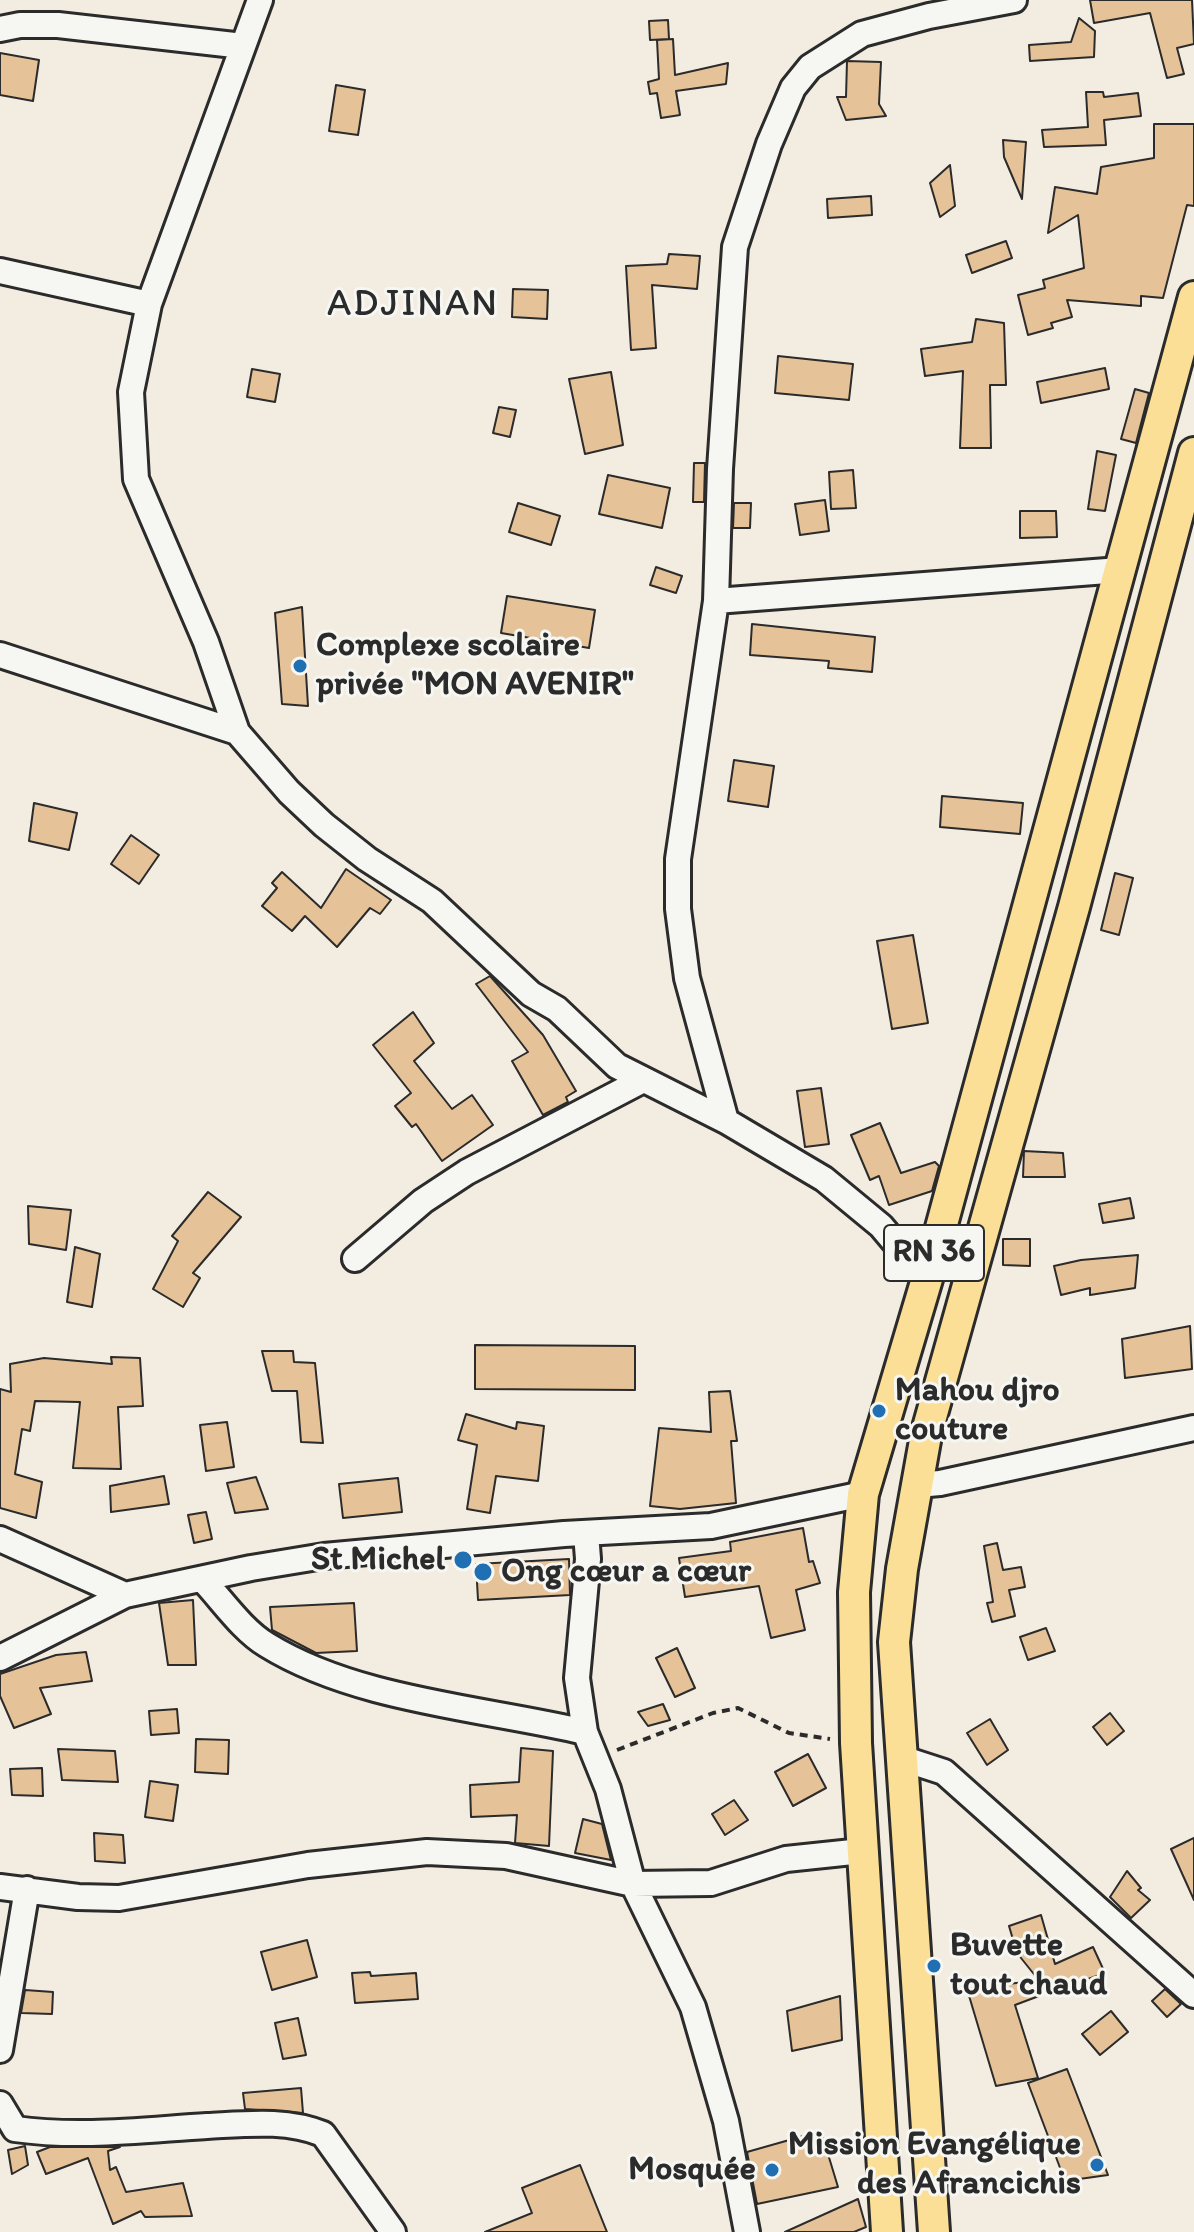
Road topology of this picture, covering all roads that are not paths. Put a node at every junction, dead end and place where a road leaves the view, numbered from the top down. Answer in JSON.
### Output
{"nodes":[{"id":1,"x":260,"y":0,"type":"edge"},
{"id":2,"x":1014,"y":0,"type":"edge"},
{"id":3,"x":0,"y":29,"type":"edge"},
{"id":4,"x":243,"y":46,"type":"junction"},
{"id":5,"x":0,"y":271,"type":"edge"},
{"id":6,"x":1194,"y":297,"type":"edge"},
{"id":7,"x":149,"y":304,"type":"junction"},
{"id":8,"x":1194,"y":453,"type":"edge"},
{"id":9,"x":1120,"y":570,"type":"junction"},
{"id":10,"x":716,"y":601,"type":"junction"},
{"id":11,"x":0,"y":655,"type":"edge"},
{"id":12,"x":237,"y":732,"type":"junction"},
{"id":13,"x":643,"y":1080,"type":"junction"},
{"id":14,"x":726,"y":1121,"type":"junction"},
{"id":15,"x":355,"y":1259,"type":"dead end"},
{"id":16,"x":929,"y":1272,"type":"junction"},
{"id":17,"x":1194,"y":1428,"type":"edge"},
{"id":18,"x":917,"y":1485,"type":"junction"},
{"id":19,"x":863,"y":1494,"type":"junction"},
{"id":20,"x":586,"y":1533,"type":"junction"},
{"id":21,"x":0,"y":1539,"type":"edge"},
{"id":22,"x":202,"y":1579,"type":"junction"},
{"id":23,"x":125,"y":1595,"type":"junction"},
{"id":24,"x":0,"y":1658,"type":"edge"},
{"id":25,"x":585,"y":1732,"type":"junction"},
{"id":26,"x":904,"y":1759,"type":"junction"},
{"id":27,"x":862,"y":1851,"type":"junction"},
{"id":28,"x":633,"y":1884,"type":"junction"},
{"id":29,"x":0,"y":1887,"type":"edge"},
{"id":30,"x":27,"y":1889,"type":"junction"},
{"id":31,"x":1194,"y":1995,"type":"edge"},
{"id":32,"x":0,"y":2050,"type":"edge"},
{"id":33,"x":0,"y":2104,"type":"edge"},
{"id":34,"x":7,"y":2138,"type":"edge"},
{"id":35,"x":393,"y":2232,"type":"edge"},
{"id":36,"x":747,"y":2232,"type":"edge"},
{"id":37,"x":887,"y":2232,"type":"edge"},
{"id":38,"x":934,"y":2232,"type":"edge"}],
"edges":[{"from":1,"to":4,"type":"street"},
{"from":2,"to":10,"type":"street"},
{"from":3,"to":4,"type":"street"},
{"from":4,"to":7,"type":"street"},
{"from":5,"to":7,"type":"street"},
{"from":6,"to":9,"type":"main road","number":"RN 36"},
{"from":7,"to":12,"type":"street"},
{"from":8,"to":18,"type":"main road","number":"RN 36"},
{"from":9,"to":10,"type":"street"},
{"from":9,"to":16,"type":"main road","number":"RN 36"},
{"from":10,"to":14,"type":"street"},
{"from":11,"to":12,"type":"street"},
{"from":12,"to":13,"type":"street"},
{"from":13,"to":14,"type":"street"},
{"from":13,"to":15,"type":"street"},
{"from":14,"to":16,"type":"street"},
{"from":16,"to":19,"type":"main road","number":"RN 36"},
{"from":17,"to":18,"type":"street"},
{"from":18,"to":26,"type":"main road","number":"RN 36"},
{"from":19,"to":20,"type":"street"},
{"from":19,"to":27,"type":"main road","number":"RN 36"},
{"from":20,"to":22,"type":"street"},
{"from":20,"to":25,"type":"street"},
{"from":21,"to":23,"type":"street"},
{"from":22,"to":23,"type":"street"},
{"from":22,"to":25,"type":"street"},
{"from":23,"to":24,"type":"street"},
{"from":25,"to":28,"type":"street"},
{"from":26,"to":31,"type":"street"},
{"from":26,"to":38,"type":"main road","number":"RN 36"},
{"from":27,"to":28,"type":"street"},
{"from":27,"to":37,"type":"main road","number":"RN 36"},
{"from":28,"to":30,"type":"street"},
{"from":28,"to":36,"type":"street"},
{"from":29,"to":30,"type":"street"},
{"from":30,"to":32,"type":"street"},
{"from":33,"to":34,"type":"street"},
{"from":34,"to":35,"type":"street"}]}
